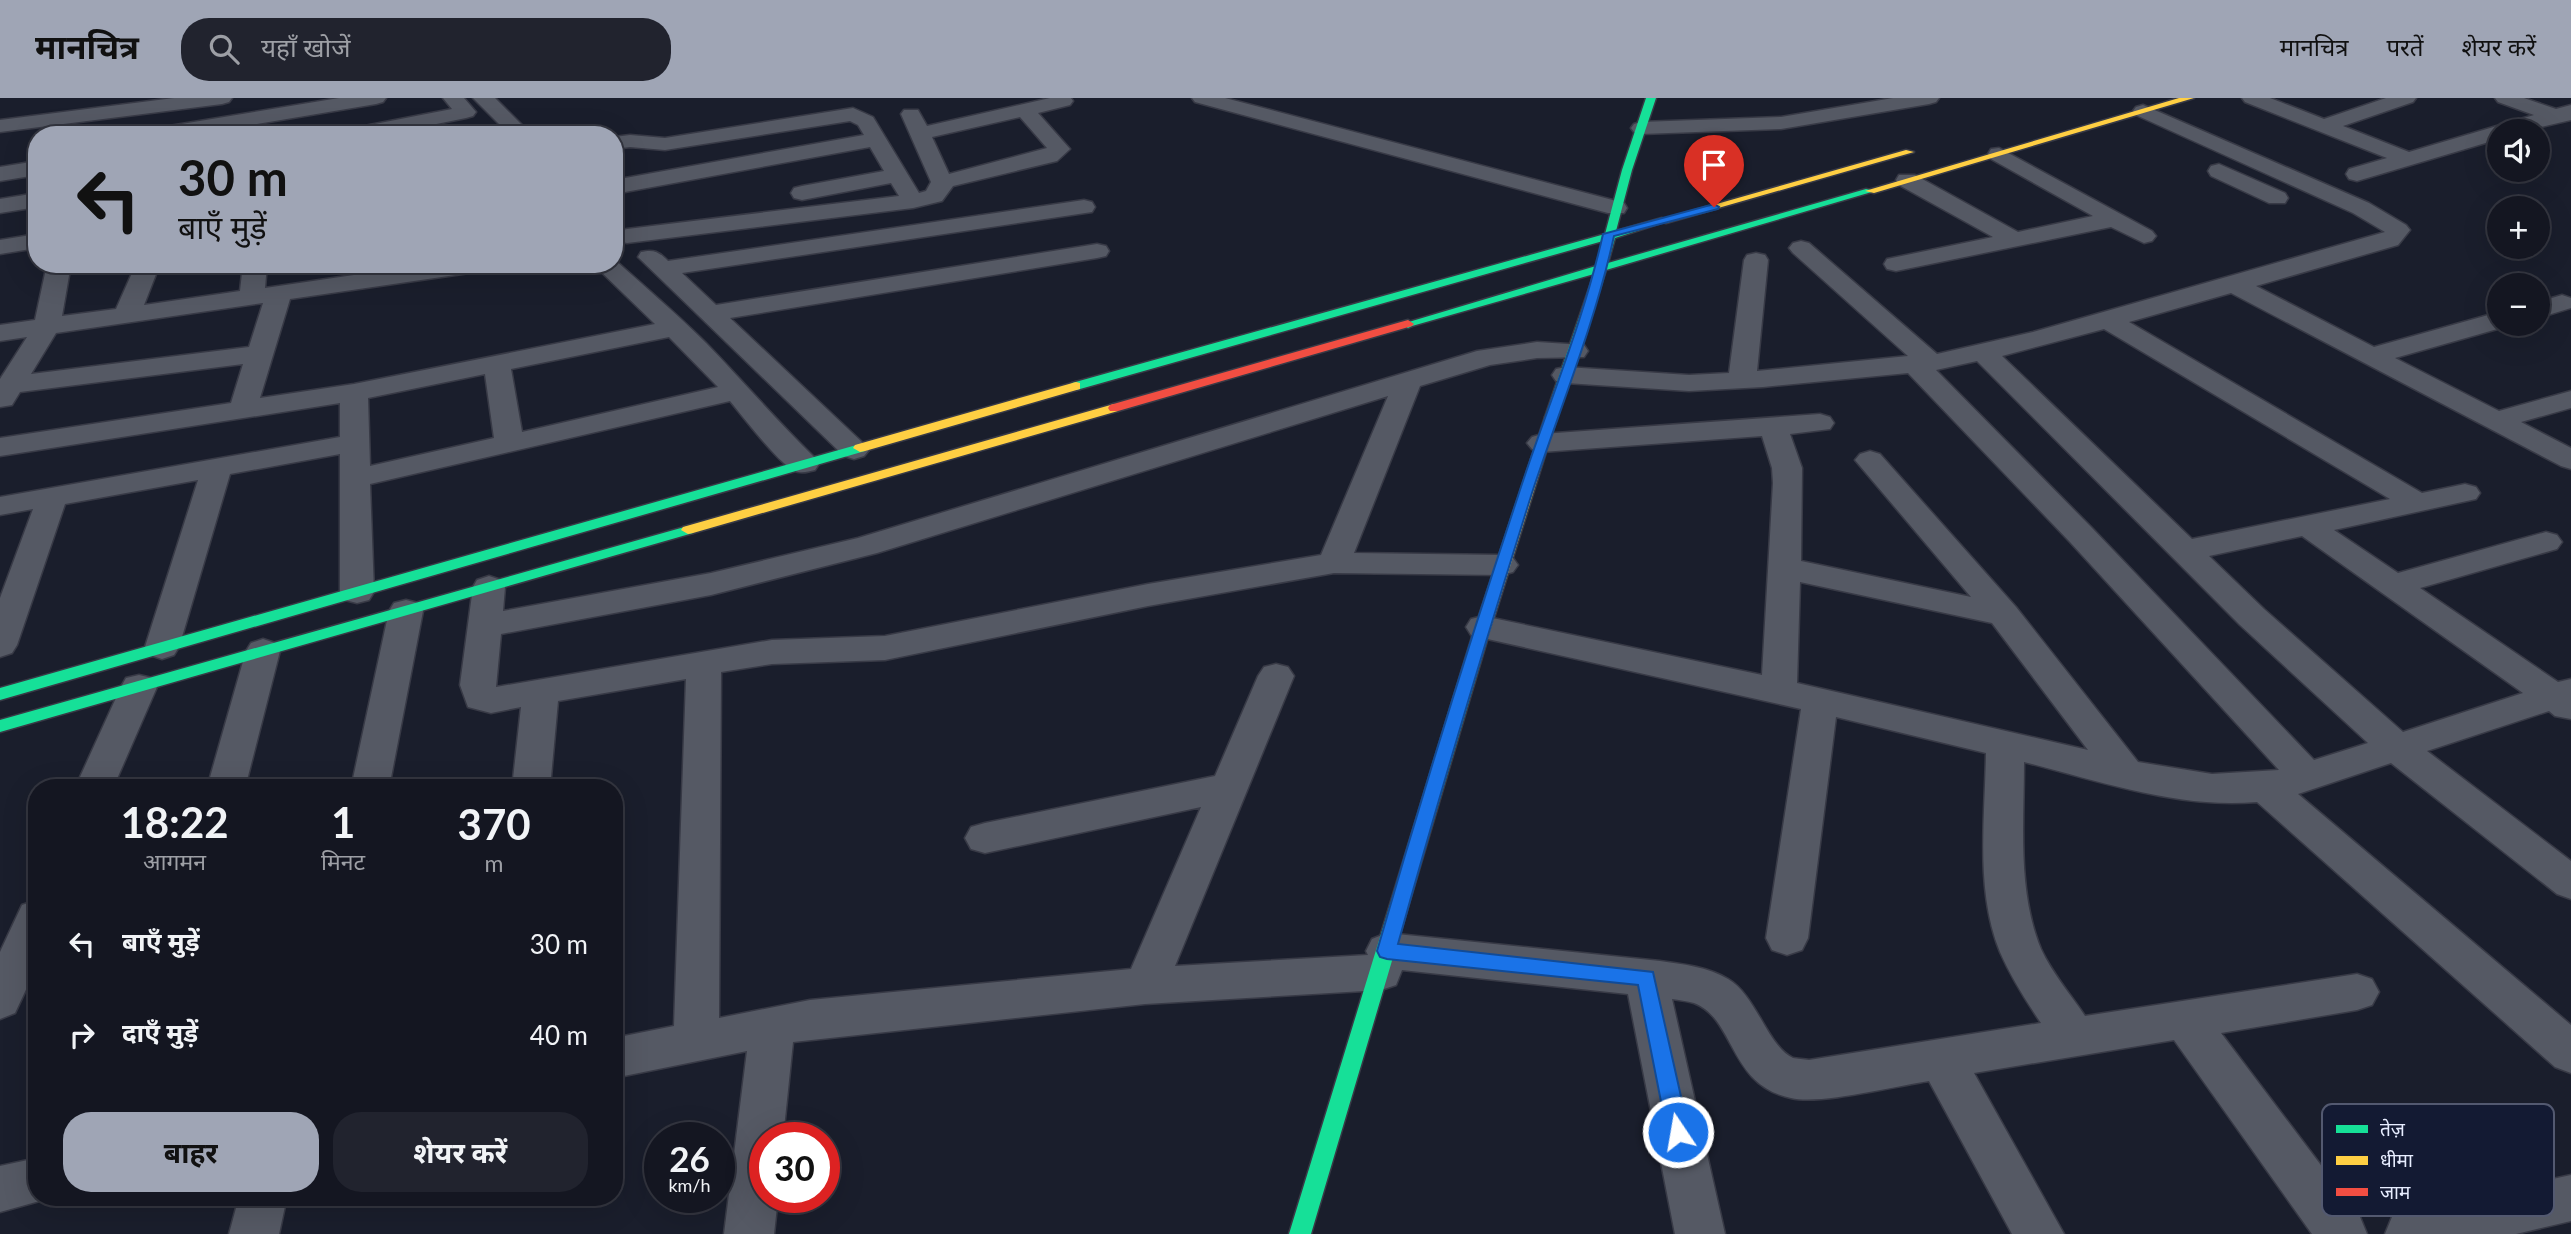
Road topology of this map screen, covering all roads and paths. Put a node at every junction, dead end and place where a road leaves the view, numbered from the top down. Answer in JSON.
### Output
{"nodes":[{"id":1,"x":222,"y":98,"type":"edge"},
{"id":2,"x":376,"y":98,"type":"edge"},
{"id":3,"x":515,"y":98,"type":"edge"},
{"id":4,"x":1202,"y":98,"type":"edge"},
{"id":5,"x":1651,"y":98,"type":"edge"},
{"id":6,"x":1928,"y":98,"type":"edge"},
{"id":7,"x":2189,"y":98,"type":"edge"},
{"id":8,"x":2252,"y":98,"type":"edge"},
{"id":9,"x":2406,"y":98,"type":"edge"},
{"id":10,"x":2505,"y":98,"type":"edge"},
{"id":11,"x":1063,"y":102,"type":"dead end"},
{"id":12,"x":146,"y":108,"type":"junction"},
{"id":13,"x":474,"y":108,"type":"edge"},
{"id":14,"x":1025,"y":110,"type":"junction"},
{"id":15,"x":2566,"y":116,"type":"edge"},
{"id":16,"x":2111,"y":120,"type":"joint"},
{"id":17,"x":2139,"y":121,"type":"junction"},
{"id":18,"x":0,"y":126,"type":"edge"},
{"id":19,"x":143,"y":126,"type":"edge"},
{"id":20,"x":206,"y":126,"type":"edge"},
{"id":21,"x":419,"y":126,"type":"edge"},
{"id":22,"x":506,"y":126,"type":"edge"},
{"id":23,"x":2322,"y":126,"type":"junction"},
{"id":24,"x":1641,"y":128,"type":"junction"},
{"id":25,"x":2487,"y":136,"type":"edge"},
{"id":26,"x":877,"y":139,"type":"junction"},
{"id":27,"x":623,"y":142,"type":"edge"},
{"id":28,"x":1922,"y":148,"type":"dead end"},
{"id":29,"x":1999,"y":154,"type":"junction"},
{"id":30,"x":2194,"y":159,"type":"dead end"},
{"id":31,"x":2409,"y":159,"type":"junction"},
{"id":32,"x":28,"y":169,"type":"edge"},
{"id":33,"x":938,"y":173,"type":"junction"},
{"id":34,"x":0,"y":174,"type":"edge"},
{"id":35,"x":2357,"y":174,"type":"dead end"},
{"id":36,"x":898,"y":175,"type":"junction"},
{"id":37,"x":1907,"y":180,"type":"junction"},
{"id":38,"x":623,"y":185,"type":"edge"},
{"id":39,"x":2277,"y":198,"type":"dead end"},
{"id":40,"x":28,"y":201,"type":"edge"},
{"id":41,"x":913,"y":201,"type":"junction"},
{"id":42,"x":0,"y":206,"type":"edge"},
{"id":43,"x":1084,"y":207,"type":"dead end"},
{"id":44,"x":1616,"y":208,"type":"junction"},
{"id":45,"x":2114,"y":219,"type":"junction"},
{"id":46,"x":623,"y":228,"type":"edge"},
{"id":47,"x":623,"y":229,"type":"edge"},
{"id":48,"x":623,"y":232,"type":"edge"},
{"id":49,"x":2144,"y":236,"type":"dead end"},
{"id":50,"x":1608,"y":237,"type":"junction"},
{"id":51,"x":2014,"y":239,"type":"junction"},
{"id":52,"x":28,"y":242,"type":"edge"},
{"id":53,"x":0,"y":247,"type":"edge"},
{"id":54,"x":1801,"y":248,"type":"dead end"},
{"id":55,"x":1097,"y":251,"type":"dead end"},
{"id":56,"x":1756,"y":260,"type":"dead end"},
{"id":57,"x":1602,"y":264,"type":"junction"},
{"id":58,"x":1896,"y":264,"type":"dead end"},
{"id":59,"x":662,"y":269,"type":"junction"},
{"id":60,"x":57,"y":273,"type":"edge"},
{"id":61,"x":144,"y":273,"type":"edge"},
{"id":62,"x":255,"y":273,"type":"edge"},
{"id":63,"x":366,"y":273,"type":"edge"},
{"id":64,"x":615,"y":273,"type":"edge"},
{"id":65,"x":2232,"y":284,"type":"junction"},
{"id":66,"x":279,"y":293,"type":"junction"},
{"id":67,"x":252,"y":297,"type":"junction"},
{"id":68,"x":127,"y":314,"type":"junction"},
{"id":69,"x":709,"y":314,"type":"junction"},
{"id":70,"x":2106,"y":319,"type":"junction"},
{"id":71,"x":2487,"y":323,"type":"edge"},
{"id":72,"x":47,"y":326,"type":"junction"},
{"id":73,"x":675,"y":328,"type":"junction"},
{"id":74,"x":0,"y":333,"type":"edge"},
{"id":75,"x":1984,"y":353,"type":"junction"},
{"id":76,"x":260,"y":354,"type":"junction"},
{"id":77,"x":2371,"y":356,"type":"junction"},
{"id":78,"x":497,"y":363,"type":"junction"},
{"id":79,"x":1571,"y":363,"type":"junction"},
{"id":80,"x":1922,"y":363,"type":"junction"},
{"id":81,"x":1742,"y":380,"type":"junction"},
{"id":82,"x":1408,"y":382,"type":"junction"},
{"id":83,"x":354,"y":391,"type":"junction"},
{"id":84,"x":737,"y":391,"type":"junction"},
{"id":85,"x":5,"y":393,"type":"edge"},
{"id":86,"x":2571,"y":399,"type":"edge"},
{"id":87,"x":243,"y":409,"type":"junction"},
{"id":88,"x":2495,"y":421,"type":"junction"},
{"id":89,"x":1820,"y":423,"type":"dead end"},
{"id":90,"x":1773,"y":426,"type":"junction"},
{"id":91,"x":355,"y":443,"type":"junction"},
{"id":92,"x":509,"y":443,"type":"junction"},
{"id":93,"x":1542,"y":443,"type":"junction"},
{"id":94,"x":0,"y":447,"type":"edge"},
{"id":95,"x":854,"y":450,"type":"junction"},
{"id":96,"x":1870,"y":460,"type":"dead end"},
{"id":97,"x":2571,"y":460,"type":"edge"},
{"id":98,"x":804,"y":464,"type":"junction"},
{"id":99,"x":216,"y":470,"type":"junction"},
{"id":100,"x":357,"y":478,"type":"junction"},
{"id":101,"x":2465,"y":493,"type":"dead end"},
{"id":102,"x":52,"y":498,"type":"junction"},
{"id":103,"x":2417,"y":503,"type":"junction"},
{"id":104,"x":0,"y":506,"type":"edge"},
{"id":105,"x":2309,"y":527,"type":"junction"},
{"id":106,"x":2546,"y":542,"type":"dead end"},
{"id":107,"x":2184,"y":551,"type":"junction"},
{"id":108,"x":1334,"y":563,"type":"junction"},
{"id":109,"x":1502,"y":565,"type":"junction"},
{"id":110,"x":1784,"y":568,"type":"junction"},
{"id":111,"x":2393,"y":585,"type":"junction"},
{"id":112,"x":489,"y":587,"type":"junction"},
{"id":113,"x":358,"y":592,"type":"junction"},
{"id":114,"x":406,"y":611,"type":"junction"},
{"id":115,"x":2004,"y":615,"type":"junction"},
{"id":116,"x":485,"y":626,"type":"junction"},
{"id":117,"x":1483,"y":627,"type":"junction"},
{"id":118,"x":0,"y":645,"type":"edge"},
{"id":119,"x":163,"y":647,"type":"junction"},
{"id":120,"x":263,"y":651,"type":"junction"},
{"id":121,"x":704,"y":664,"type":"junction"},
{"id":122,"x":1276,"y":676,"type":"dead end"},
{"id":123,"x":139,"y":687,"type":"junction"},
{"id":124,"x":1779,"y":691,"type":"junction"},
{"id":125,"x":541,"y":693,"type":"junction"},
{"id":126,"x":0,"y":694,"type":"edge"},
{"id":127,"x":2565,"y":699,"type":"edge"},
{"id":128,"x":1820,"y":700,"type":"junction"},
{"id":129,"x":0,"y":726,"type":"edge"},
{"id":130,"x":2005,"y":744,"type":"junction"},
{"id":131,"x":2397,"y":748,"type":"junction"},
{"id":132,"x":2125,"y":772,"type":"junction"},
{"id":133,"x":2307,"y":777,"type":"junction"},
{"id":134,"x":98,"y":779,"type":"edge"},
{"id":135,"x":228,"y":779,"type":"edge"},
{"id":136,"x":372,"y":779,"type":"edge"},
{"id":137,"x":532,"y":779,"type":"edge"},
{"id":138,"x":1230,"y":787,"type":"junction"},
{"id":139,"x":2265,"y":787,"type":"junction"},
{"id":140,"x":985,"y":838,"type":"dead end"},
{"id":141,"x":2571,"y":883,"type":"edge"},
{"id":142,"x":28,"y":937,"type":"edge"},
{"id":143,"x":1787,"y":938,"type":"dead end"},
{"id":144,"x":1384,"y":961,"type":"junction"},
{"id":145,"x":1646,"y":978,"type":"junction"},
{"id":146,"x":1145,"y":986,"type":"junction"},
{"id":147,"x":2357,"y":992,"type":"dead end"},
{"id":148,"x":0,"y":1000,"type":"edge"},
{"id":149,"x":2185,"y":1020,"type":"junction"},
{"id":150,"x":772,"y":1026,"type":"junction"},
{"id":151,"x":2075,"y":1038,"type":"junction"},
{"id":152,"x":696,"y":1041,"type":"junction"},
{"id":153,"x":2571,"y":1053,"type":"edge"},
{"id":154,"x":623,"y":1056,"type":"edge"},
{"id":155,"x":1942,"y":1060,"type":"junction"},
{"id":156,"x":28,"y":1183,"type":"edge"},
{"id":157,"x":0,"y":1189,"type":"edge"},
{"id":158,"x":261,"y":1206,"type":"edge"},
{"id":159,"x":2322,"y":1207,"type":"edge"},
{"id":160,"x":2329,"y":1216,"type":"edge"},
{"id":161,"x":2490,"y":1216,"type":"edge"},
{"id":162,"x":254,"y":1234,"type":"edge"},
{"id":163,"x":749,"y":1234,"type":"edge"},
{"id":164,"x":1300,"y":1234,"type":"edge"},
{"id":165,"x":1700,"y":1234,"type":"edge"},
{"id":166,"x":2039,"y":1234,"type":"edge"},
{"id":167,"x":2342,"y":1234,"type":"edge"},
{"id":168,"x":2410,"y":1234,"type":"edge"}],
"edges":[{"from":1,"to":12,"type":"street"},
{"from":2,"to":20,"type":"street"},
{"from":3,"to":13,"type":"street"},
{"from":4,"to":44,"type":"street"},
{"from":5,"to":24,"type":"street"},
{"from":6,"to":24,"type":"street"},
{"from":7,"to":17,"type":"street"},
{"from":8,"to":23,"type":"street"},
{"from":9,"to":23,"type":"street"},
{"from":10,"to":15,"type":"street"},
{"from":11,"to":14,"type":"street"},
{"from":12,"to":18,"type":"street"},
{"from":12,"to":19,"type":"street"},
{"from":13,"to":21,"type":"street"},
{"from":13,"to":22,"type":"street"},
{"from":14,"to":33,"type":"street"},
{"from":14,"to":33,"type":"street"},
{"from":16,"to":17,"type":"street"},
{"from":16,"to":29,"type":"street"},
{"from":17,"to":65,"type":"street"},
{"from":23,"to":31,"type":"street"},
{"from":24,"to":44,"type":"street"},
{"from":25,"to":31,"type":"street"},
{"from":26,"to":27,"type":"street"},
{"from":26,"to":36,"type":"street"},
{"from":26,"to":38,"type":"street"},
{"from":28,"to":50,"type":"street"},
{"from":29,"to":37,"type":"street"},
{"from":29,"to":45,"type":"street"},
{"from":30,"to":39,"type":"street"},
{"from":31,"to":35,"type":"street"},
{"from":32,"to":34,"type":"street"},
{"from":33,"to":41,"type":"street"},
{"from":36,"to":41,"type":"street"},
{"from":36,"to":46,"type":"street"},
{"from":37,"to":51,"type":"street"},
{"from":37,"to":57,"type":"street"},
{"from":40,"to":42,"type":"street"},
{"from":41,"to":47,"type":"street"},
{"from":43,"to":59,"type":"street"},
{"from":44,"to":50,"type":"street"},
{"from":45,"to":49,"type":"street"},
{"from":45,"to":51,"type":"street"},
{"from":48,"to":59,"type":"street"},
{"from":50,"to":57,"type":"street"},
{"from":50,"to":95,"type":"street"},
{"from":51,"to":58,"type":"street"},
{"from":52,"to":53,"type":"street"},
{"from":54,"to":80,"type":"street"},
{"from":55,"to":69,"type":"street"},
{"from":56,"to":81,"type":"street"},
{"from":57,"to":79,"type":"street"},
{"from":57,"to":112,"type":"street"},
{"from":59,"to":69,"type":"street"},
{"from":60,"to":72,"type":"street"},
{"from":61,"to":68,"type":"street"},
{"from":62,"to":67,"type":"street"},
{"from":63,"to":66,"type":"street"},
{"from":64,"to":73,"type":"street"},
{"from":65,"to":70,"type":"street"},
{"from":65,"to":77,"type":"street"},
{"from":66,"to":67,"type":"street"},
{"from":66,"to":76,"type":"street"},
{"from":67,"to":68,"type":"street"},
{"from":68,"to":72,"type":"street"},
{"from":69,"to":95,"type":"street"},
{"from":70,"to":75,"type":"street"},
{"from":70,"to":103,"type":"street"},
{"from":71,"to":77,"type":"street"},
{"from":72,"to":74,"type":"street"},
{"from":72,"to":85,"type":"street"},
{"from":73,"to":78,"type":"street"},
{"from":73,"to":84,"type":"street"},
{"from":75,"to":80,"type":"street"},
{"from":75,"to":107,"type":"street"},
{"from":76,"to":85,"type":"street"},
{"from":76,"to":87,"type":"street"},
{"from":77,"to":88,"type":"street"},
{"from":78,"to":83,"type":"street"},
{"from":78,"to":92,"type":"street"},
{"from":79,"to":81,"type":"street"},
{"from":79,"to":82,"type":"street"},
{"from":79,"to":93,"type":"street"},
{"from":80,"to":81,"type":"street"},
{"from":80,"to":133,"type":"street"},
{"from":82,"to":108,"type":"street"},
{"from":82,"to":116,"type":"street"},
{"from":83,"to":87,"type":"street"},
{"from":83,"to":91,"type":"street"},
{"from":84,"to":92,"type":"street"},
{"from":84,"to":98,"type":"street"},
{"from":86,"to":88,"type":"street"},
{"from":87,"to":94,"type":"street"},
{"from":88,"to":97,"type":"street"},
{"from":89,"to":90,"type":"street"},
{"from":90,"to":93,"type":"street"},
{"from":90,"to":110,"type":"street"},
{"from":91,"to":99,"type":"street"},
{"from":91,"to":100,"type":"street"},
{"from":92,"to":100,"type":"street"},
{"from":93,"to":109,"type":"street"},
{"from":95,"to":98,"type":"street"},
{"from":96,"to":115,"type":"street"},
{"from":98,"to":113,"type":"street"},
{"from":99,"to":102,"type":"street"},
{"from":99,"to":119,"type":"street"},
{"from":100,"to":113,"type":"street"},
{"from":101,"to":103,"type":"street"},
{"from":102,"to":104,"type":"street"},
{"from":102,"to":118,"type":"street"},
{"from":103,"to":105,"type":"street"},
{"from":105,"to":107,"type":"street"},
{"from":105,"to":111,"type":"street"},
{"from":106,"to":111,"type":"street"},
{"from":107,"to":131,"type":"street"},
{"from":108,"to":109,"type":"street"},
{"from":108,"to":121,"type":"street"},
{"from":109,"to":117,"type":"street"},
{"from":110,"to":115,"type":"street"},
{"from":110,"to":124,"type":"street"},
{"from":111,"to":127,"type":"street"},
{"from":112,"to":114,"type":"street"},
{"from":112,"to":116,"type":"street"},
{"from":113,"to":119,"type":"street"},
{"from":114,"to":120,"type":"street"},
{"from":114,"to":136,"type":"street"},
{"from":115,"to":132,"type":"street"},
{"from":116,"to":125,"type":"street"},
{"from":117,"to":124,"type":"street"},
{"from":117,"to":144,"type":"street"},
{"from":119,"to":126,"type":"street"},
{"from":120,"to":123,"type":"street"},
{"from":120,"to":135,"type":"street"},
{"from":121,"to":125,"type":"street"},
{"from":121,"to":152,"type":"street"},
{"from":122,"to":138,"type":"street"},
{"from":123,"to":129,"type":"street"},
{"from":123,"to":134,"type":"street"},
{"from":124,"to":128,"type":"street"},
{"from":125,"to":137,"type":"street"},
{"from":127,"to":131,"type":"street"},
{"from":128,"to":130,"type":"street"},
{"from":128,"to":143,"type":"street"},
{"from":130,"to":132,"type":"street"},
{"from":130,"to":151,"type":"street"},
{"from":131,"to":133,"type":"street"},
{"from":131,"to":141,"type":"street"},
{"from":132,"to":139,"type":"street"},
{"from":133,"to":139,"type":"street"},
{"from":138,"to":140,"type":"street"},
{"from":138,"to":146,"type":"street"},
{"from":139,"to":153,"type":"street"},
{"from":142,"to":148,"type":"street"},
{"from":144,"to":145,"type":"street"},
{"from":144,"to":146,"type":"street"},
{"from":144,"to":164,"type":"street"},
{"from":145,"to":155,"type":"street"},
{"from":145,"to":165,"type":"street"},
{"from":146,"to":150,"type":"street"},
{"from":147,"to":149,"type":"street"},
{"from":149,"to":151,"type":"street"},
{"from":149,"to":159,"type":"street"},
{"from":150,"to":152,"type":"street"},
{"from":150,"to":163,"type":"street"},
{"from":151,"to":155,"type":"street"},
{"from":152,"to":154,"type":"street"},
{"from":155,"to":166,"type":"street"},
{"from":156,"to":157,"type":"street"},
{"from":158,"to":162,"type":"street"},
{"from":160,"to":167,"type":"street"},
{"from":161,"to":168,"type":"street"}]}
